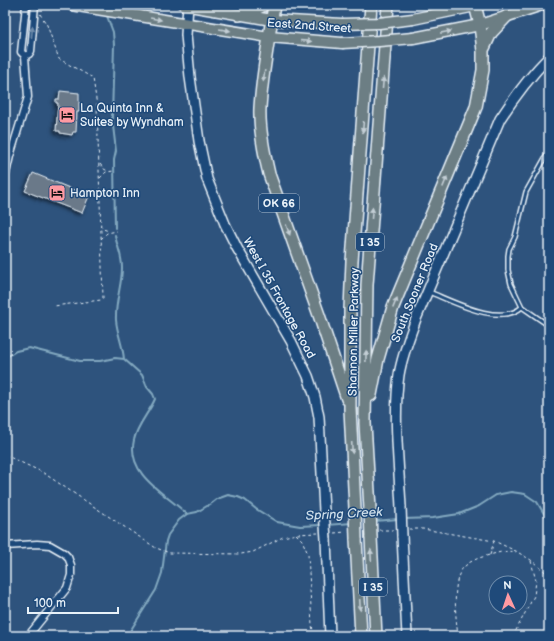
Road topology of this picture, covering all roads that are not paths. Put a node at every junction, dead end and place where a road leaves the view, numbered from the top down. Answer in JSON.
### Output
{"nodes":[{"id":1,"x":26,"y":5,"type":"edge"},
{"id":2,"x":35,"y":5,"type":"edge"},
{"id":3,"x":72,"y":5,"type":"edge"},
{"id":4,"x":187,"y":5,"type":"edge"},
{"id":5,"x":264,"y":5,"type":"edge"},
{"id":6,"x":274,"y":5,"type":"edge"},
{"id":7,"x":371,"y":5,"type":"edge"},
{"id":8,"x":388,"y":5,"type":"edge"},
{"id":9,"x":477,"y":5,"type":"edge"},
{"id":10,"x":542,"y":5,"type":"edge"},
{"id":11,"x":239,"y":15,"type":"junction"},
{"id":12,"x":507,"y":16,"type":"junction"},
{"id":13,"x":272,"y":20,"type":"junction"},
{"id":14,"x":186,"y":24,"type":"junction"},
{"id":15,"x":480,"y":25,"type":"junction"},
{"id":16,"x":269,"y":37,"type":"junction"},
{"id":17,"x":483,"y":51,"type":"junction"},
{"id":18,"x":26,"y":56,"type":"junction"},
{"id":19,"x":549,"y":57,"type":"edge"},
{"id":20,"x":549,"y":151,"type":"edge"},
{"id":21,"x":5,"y":178,"type":"edge"},
{"id":22,"x":428,"y":292,"type":"junction"},
{"id":23,"x":522,"y":307,"type":"junction"},
{"id":24,"x":548,"y":325,"type":"dead end"},
{"id":25,"x":350,"y":409,"type":"junction"},
{"id":26,"x":366,"y":424,"type":"junction"},
{"id":27,"x":5,"y":546,"type":"edge"},
{"id":28,"x":28,"y":636,"type":"edge"},
{"id":29,"x":330,"y":636,"type":"edge"},
{"id":30,"x":361,"y":636,"type":"edge"},
{"id":31,"x":376,"y":636,"type":"edge"},
{"id":32,"x":407,"y":636,"type":"edge"}],
"edges":[{"from":1,"to":18,"type":"street"},
{"from":18,"to":2,"type":"street","one_way":true},
{"from":3,"to":14,"type":"main road","name":"East 2nd Street","one_way":true},
{"from":4,"to":11,"type":"main road","name":"East 2nd Street"},
{"from":4,"to":14,"type":"street","name":"West I 35 Frontage Road"},
{"from":5,"to":11,"type":"highway"},
{"from":6,"to":13,"type":"highway"},
{"from":7,"to":25,"type":"highway","name":"Shannon Miller Parkway","number":"I 35","one_way":true},
{"from":26,"to":8,"type":"highway","name":"Shannon Miller Parkway","number":"I 35","one_way":true},
{"from":9,"to":13,"type":"main road","name":"East 2nd Street","bridge":true},
{"from":9,"to":15,"type":"highway"},
{"from":10,"to":12,"type":"main road","name":"East 2nd Street"},
{"from":11,"to":13,"type":"main road","name":"East 2nd Street"},
{"from":12,"to":15,"type":"main road","name":"East 2nd Street"},
{"from":12,"to":17,"type":"highway"},
{"from":13,"to":16,"type":"highway","number":"OK 66"},
{"from":14,"to":16,"type":"main road","name":"East 2nd Street","one_way":true},
{"from":14,"to":29,"type":"street","name":"West I 35 Frontage Road","bridge":true},
{"from":16,"to":15,"type":"main road","name":"East 2nd Street","one_way":true,"bridge":true},
{"from":15,"to":17,"type":"highway"},
{"from":16,"to":25,"type":"highway","number":"OK 66","one_way":true},
{"from":26,"to":17,"type":"highway","one_way":true},
{"from":18,"to":21,"type":"street"},
{"from":19,"to":22,"type":"street","name":"South Sooner Road"},
{"from":20,"to":23,"type":"lane"},
{"from":22,"to":23,"type":"lane"},
{"from":22,"to":32,"type":"street","name":"South Sooner Road","bridge":true},
{"from":23,"to":24,"type":"lane"},
{"from":25,"to":30,"type":"highway","name":"Shannon Miller Parkway","number":"I 35","one_way":true,"bridge":true},
{"from":31,"to":26,"type":"highway","name":"Shannon Miller Parkway","number":"I 35","one_way":true,"bridge":true},
{"from":27,"to":28,"type":"street"}]}
